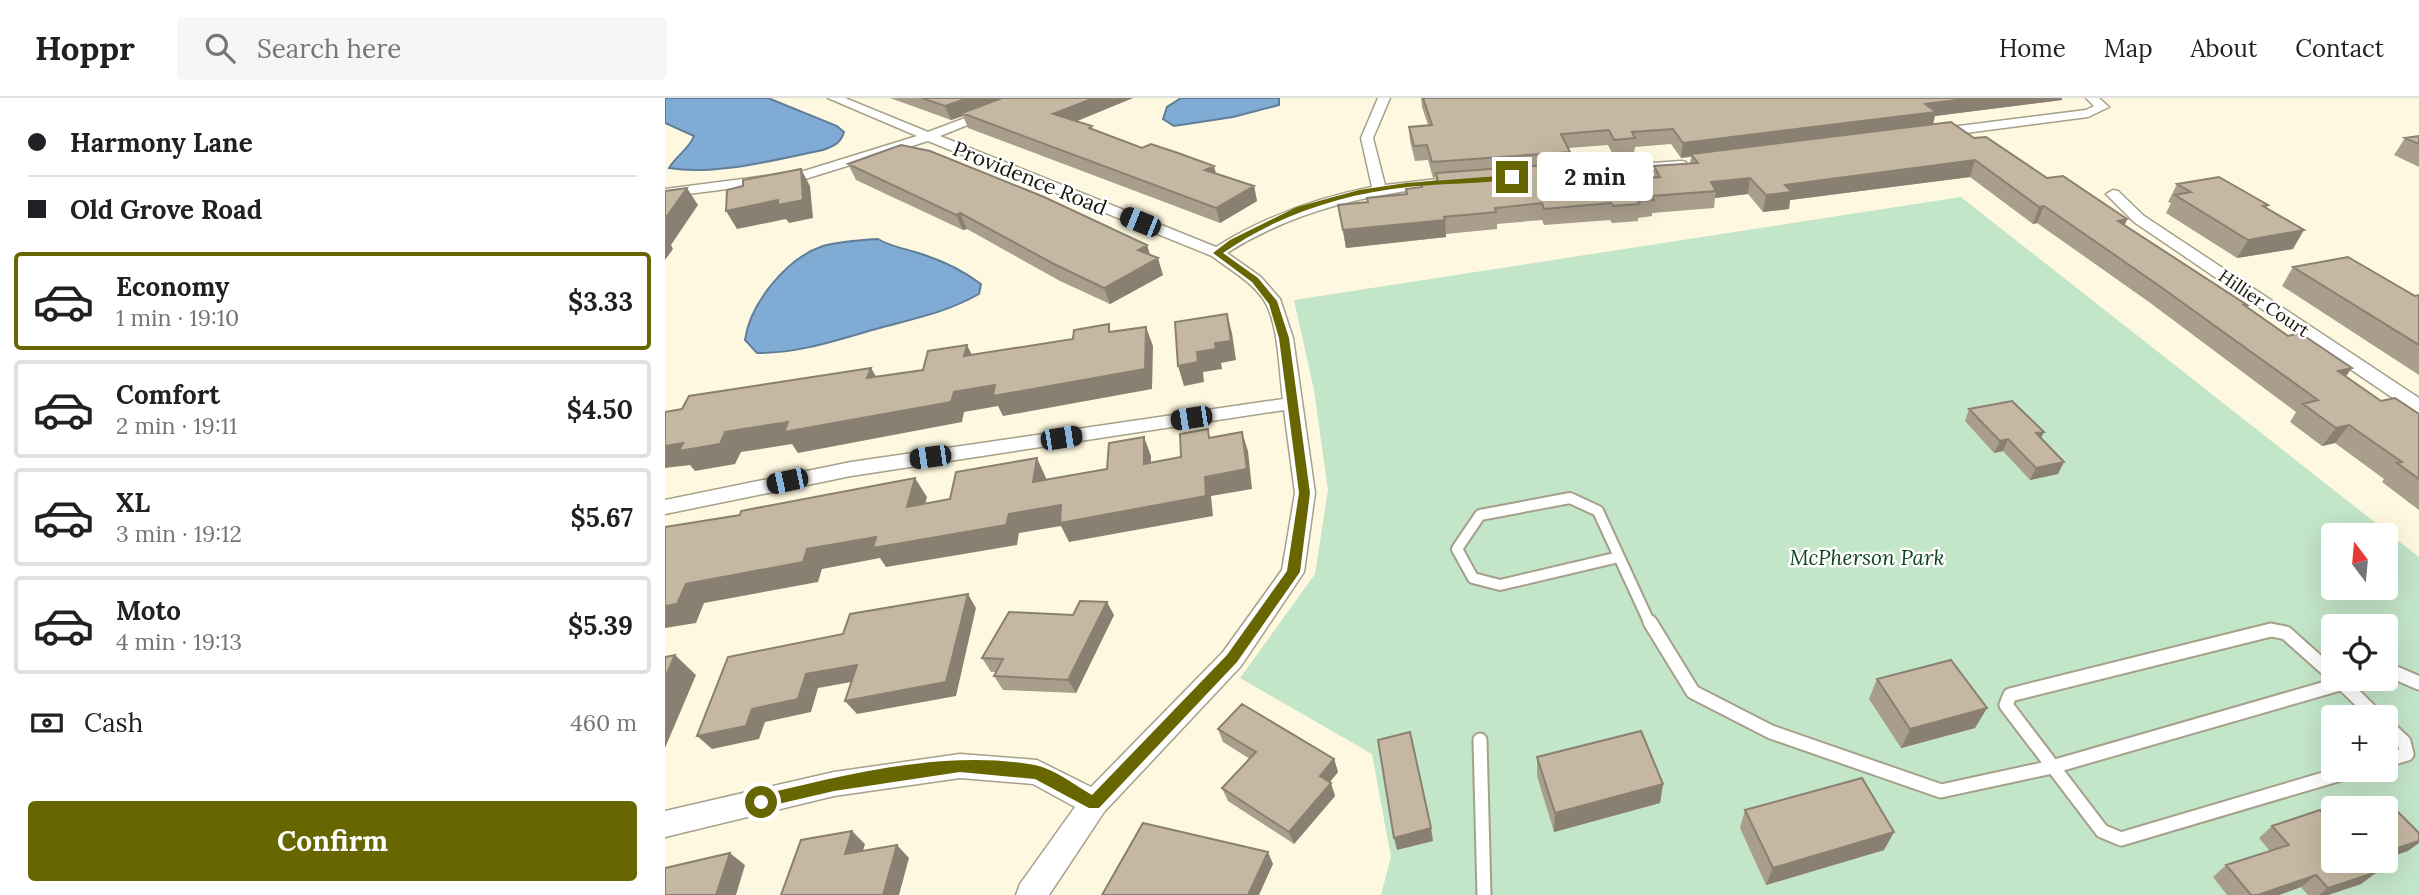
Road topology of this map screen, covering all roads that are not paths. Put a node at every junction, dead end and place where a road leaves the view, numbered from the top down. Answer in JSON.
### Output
{"nodes":[{"id":1,"x":834,"y":98,"type":"edge"},
{"id":2,"x":1029,"y":98,"type":"edge"},
{"id":3,"x":1384,"y":98,"type":"edge"},
{"id":4,"x":2097,"y":103,"type":"edge"},
{"id":5,"x":1927,"y":134,"type":"edge"},
{"id":6,"x":927,"y":137,"type":"junction"},
{"id":7,"x":1698,"y":163,"type":"edge"},
{"id":8,"x":1545,"y":175,"type":"edge"},
{"id":9,"x":1462,"y":181,"type":"edge"},
{"id":10,"x":1379,"y":190,"type":"junction"},
{"id":11,"x":665,"y":193,"type":"edge"},
{"id":12,"x":2113,"y":194,"type":"dead end"},
{"id":13,"x":1217,"y":253,"type":"junction"},
{"id":14,"x":1294,"y":403,"type":"junction"},
{"id":15,"x":2419,"y":407,"type":"edge"},
{"id":16,"x":665,"y":508,"type":"edge"},
{"id":17,"x":1619,"y":557,"type":"junction"},
{"id":18,"x":2321,"y":664,"type":"edge"},
{"id":19,"x":2398,"y":674,"type":"edge"},
{"id":20,"x":2419,"y":683,"type":"edge"},
{"id":21,"x":2321,"y":684,"type":"edge"},
{"id":22,"x":2350,"y":691,"type":"edge"},
{"id":23,"x":2365,"y":705,"type":"edge"},
{"id":24,"x":2398,"y":736,"type":"edge"},
{"id":25,"x":1480,"y":740,"type":"dead end"},
{"id":26,"x":2398,"y":757,"type":"edge"},
{"id":27,"x":2052,"y":767,"type":"junction"},
{"id":28,"x":2321,"y":780,"type":"edge"},
{"id":29,"x":1094,"y":803,"type":"junction"},
{"id":30,"x":665,"y":824,"type":"edge"},
{"id":31,"x":1031,"y":895,"type":"edge"},
{"id":32,"x":1484,"y":895,"type":"edge"}],
"edges":[{"from":1,"to":6,"type":"street","name":"Providence Road"},
{"from":2,"to":6,"type":"street"},
{"from":3,"to":10,"type":"street"},
{"from":4,"to":5,"type":"street"},
{"from":6,"to":11,"type":"street"},
{"from":6,"to":13,"type":"street","name":"Providence Road"},
{"from":7,"to":8,"type":"street"},
{"from":9,"to":10,"type":"street"},
{"from":10,"to":13,"type":"street"},
{"from":12,"to":15,"type":"street","name":"Hillier Court"},
{"from":13,"to":14,"type":"street","name":"Providence Road"},
{"from":14,"to":16,"type":"street"},
{"from":14,"to":29,"type":"street","name":"Providence Road"},
{"from":17,"to":17,"type":"lane"},
{"from":17,"to":27,"type":"lane"},
{"from":18,"to":27,"type":"lane"},
{"from":19,"to":20,"type":"lane"},
{"from":21,"to":27,"type":"lane"},
{"from":22,"to":23,"type":"lane"},
{"from":24,"to":26,"type":"lane"},
{"from":25,"to":32,"type":"lane"},
{"from":27,"to":28,"type":"lane"},
{"from":29,"to":30,"type":"street"},
{"from":29,"to":31,"type":"street","name":"Providence Road"}]}
